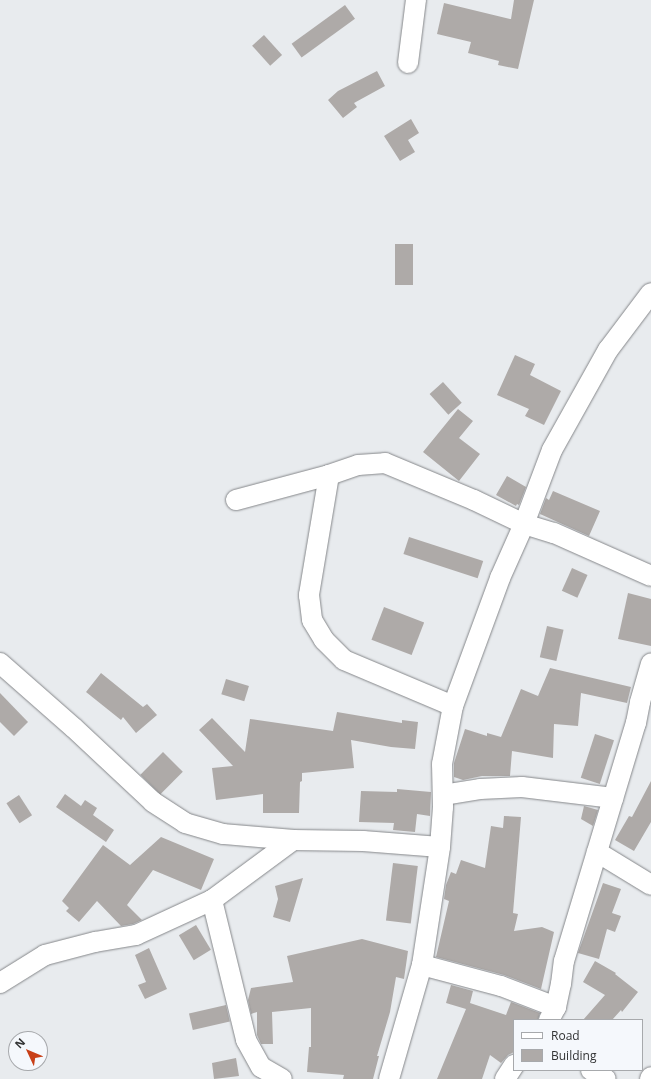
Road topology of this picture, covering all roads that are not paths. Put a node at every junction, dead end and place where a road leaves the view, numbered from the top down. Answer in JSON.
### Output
{"nodes":[{"id":1,"x":416,"y":0,"type":"edge"},
{"id":2,"x":408,"y":63,"type":"dead end"},
{"id":3,"x":651,"y":293,"type":"edge"},
{"id":4,"x":329,"y":475,"type":"junction"},
{"id":5,"x":236,"y":500,"type":"dead end"},
{"id":6,"x":524,"y":524,"type":"junction"},
{"id":7,"x":651,"y":576,"type":"edge"},
{"id":8,"x":0,"y":663,"type":"edge"},
{"id":9,"x":651,"y":664,"type":"edge"},
{"id":10,"x":453,"y":706,"type":"junction"},
{"id":11,"x":643,"y":725,"type":"edge"},
{"id":12,"x":443,"y":795,"type":"junction"},
{"id":13,"x":613,"y":798,"type":"junction"},
{"id":14,"x":293,"y":840,"type":"junction"},
{"id":15,"x":440,"y":847,"type":"junction"},
{"id":16,"x":598,"y":852,"type":"junction"},
{"id":17,"x":651,"y":885,"type":"edge"},
{"id":18,"x":212,"y":900,"type":"junction"},
{"id":19,"x":422,"y":964,"type":"junction"},
{"id":20,"x":0,"y":983,"type":"edge"},
{"id":21,"x":553,"y":1014,"type":"edge"},
{"id":22,"x":513,"y":1067,"type":"edge"},
{"id":23,"x":593,"y":1071,"type":"edge"},
{"id":24,"x":256,"y":1073,"type":"edge"},
{"id":25,"x":282,"y":1079,"type":"edge"},
{"id":26,"x":389,"y":1079,"type":"edge"},
{"id":27,"x":505,"y":1079,"type":"edge"},
{"id":28,"x":606,"y":1079,"type":"edge"}],
"edges":[{"from":1,"to":2,"type":"street"},
{"from":3,"to":6,"type":"street"},
{"from":4,"to":5,"type":"street"},
{"from":4,"to":6,"type":"street"},
{"from":4,"to":10,"type":"street"},
{"from":6,"to":7,"type":"street"},
{"from":6,"to":10,"type":"street"},
{"from":8,"to":14,"type":"street"},
{"from":9,"to":11,"type":"street"},
{"from":10,"to":12,"type":"street"},
{"from":11,"to":13,"type":"street"},
{"from":12,"to":13,"type":"street"},
{"from":12,"to":15,"type":"street"},
{"from":13,"to":16,"type":"street"},
{"from":14,"to":15,"type":"street"},
{"from":14,"to":18,"type":"street"},
{"from":15,"to":19,"type":"street"},
{"from":16,"to":17,"type":"street"},
{"from":16,"to":21,"type":"street"},
{"from":18,"to":20,"type":"street"},
{"from":18,"to":24,"type":"street"},
{"from":19,"to":21,"type":"street"},
{"from":19,"to":26,"type":"street"},
{"from":22,"to":27,"type":"street"},
{"from":23,"to":28,"type":"street"},
{"from":24,"to":25,"type":"street"}]}
